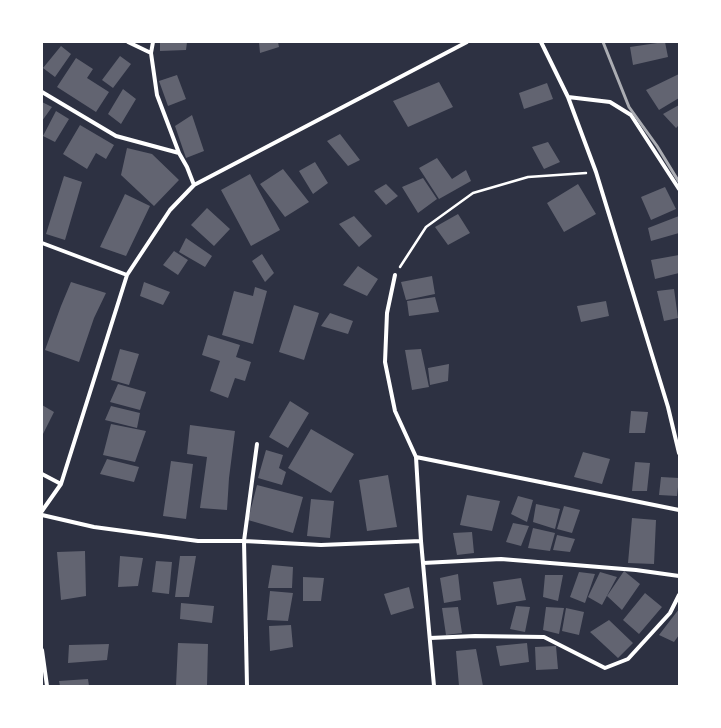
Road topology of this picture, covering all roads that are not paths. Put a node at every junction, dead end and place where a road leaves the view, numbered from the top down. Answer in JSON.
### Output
{"nodes":[{"id":1,"x":128,"y":42,"type":"edge"},
{"id":2,"x":153,"y":42,"type":"edge"},
{"id":3,"x":466,"y":42,"type":"edge"},
{"id":4,"x":541,"y":42,"type":"edge"},
{"id":5,"x":151,"y":53,"type":"junction"},
{"id":6,"x":42,"y":92,"type":"edge"},
{"id":7,"x":568,"y":97,"type":"junction"},
{"id":8,"x":179,"y":153,"type":"junction"},
{"id":9,"x":194,"y":185,"type":"junction"},
{"id":10,"x":679,"y":189,"type":"edge"},
{"id":11,"x":42,"y":243,"type":"edge"},
{"id":12,"x":127,"y":275,"type":"junction"},
{"id":13,"x":395,"y":275,"type":"road end"},
{"id":14,"x":257,"y":444,"type":"dead end"},
{"id":15,"x":679,"y":453,"type":"edge"},
{"id":16,"x":416,"y":457,"type":"junction"},
{"id":17,"x":42,"y":474,"type":"edge"},
{"id":18,"x":61,"y":484,"type":"junction"},
{"id":19,"x":679,"y":510,"type":"edge"},
{"id":20,"x":42,"y":511,"type":"edge"},
{"id":21,"x":42,"y":515,"type":"edge"},
{"id":22,"x":244,"y":541,"type":"junction"},
{"id":23,"x":421,"y":541,"type":"junction"},
{"id":24,"x":423,"y":563,"type":"junction"},
{"id":25,"x":679,"y":576,"type":"edge"},
{"id":26,"x":679,"y":595,"type":"edge"},
{"id":27,"x":430,"y":638,"type":"junction"},
{"id":28,"x":42,"y":650,"type":"edge"},
{"id":29,"x":47,"y":686,"type":"edge"},
{"id":30,"x":247,"y":686,"type":"edge"},
{"id":31,"x":434,"y":686,"type":"edge"}],
"edges":[{"from":1,"to":5,"type":"street"},
{"from":2,"to":5,"type":"street"},
{"from":3,"to":9,"type":"street"},
{"from":4,"to":7,"type":"street"},
{"from":5,"to":8,"type":"street"},
{"from":6,"to":8,"type":"street"},
{"from":7,"to":10,"type":"street"},
{"from":7,"to":15,"type":"street"},
{"from":8,"to":9,"type":"street"},
{"from":9,"to":12,"type":"street"},
{"from":11,"to":12,"type":"street"},
{"from":12,"to":18,"type":"street"},
{"from":13,"to":16,"type":"street"},
{"from":14,"to":22,"type":"street"},
{"from":16,"to":19,"type":"street"},
{"from":16,"to":23,"type":"street"},
{"from":17,"to":18,"type":"street"},
{"from":18,"to":20,"type":"street"},
{"from":21,"to":22,"type":"street"},
{"from":22,"to":23,"type":"street"},
{"from":22,"to":30,"type":"street"},
{"from":23,"to":24,"type":"street"},
{"from":24,"to":25,"type":"street"},
{"from":24,"to":27,"type":"street"},
{"from":26,"to":27,"type":"street"},
{"from":27,"to":31,"type":"street"},
{"from":28,"to":29,"type":"street"}]}
